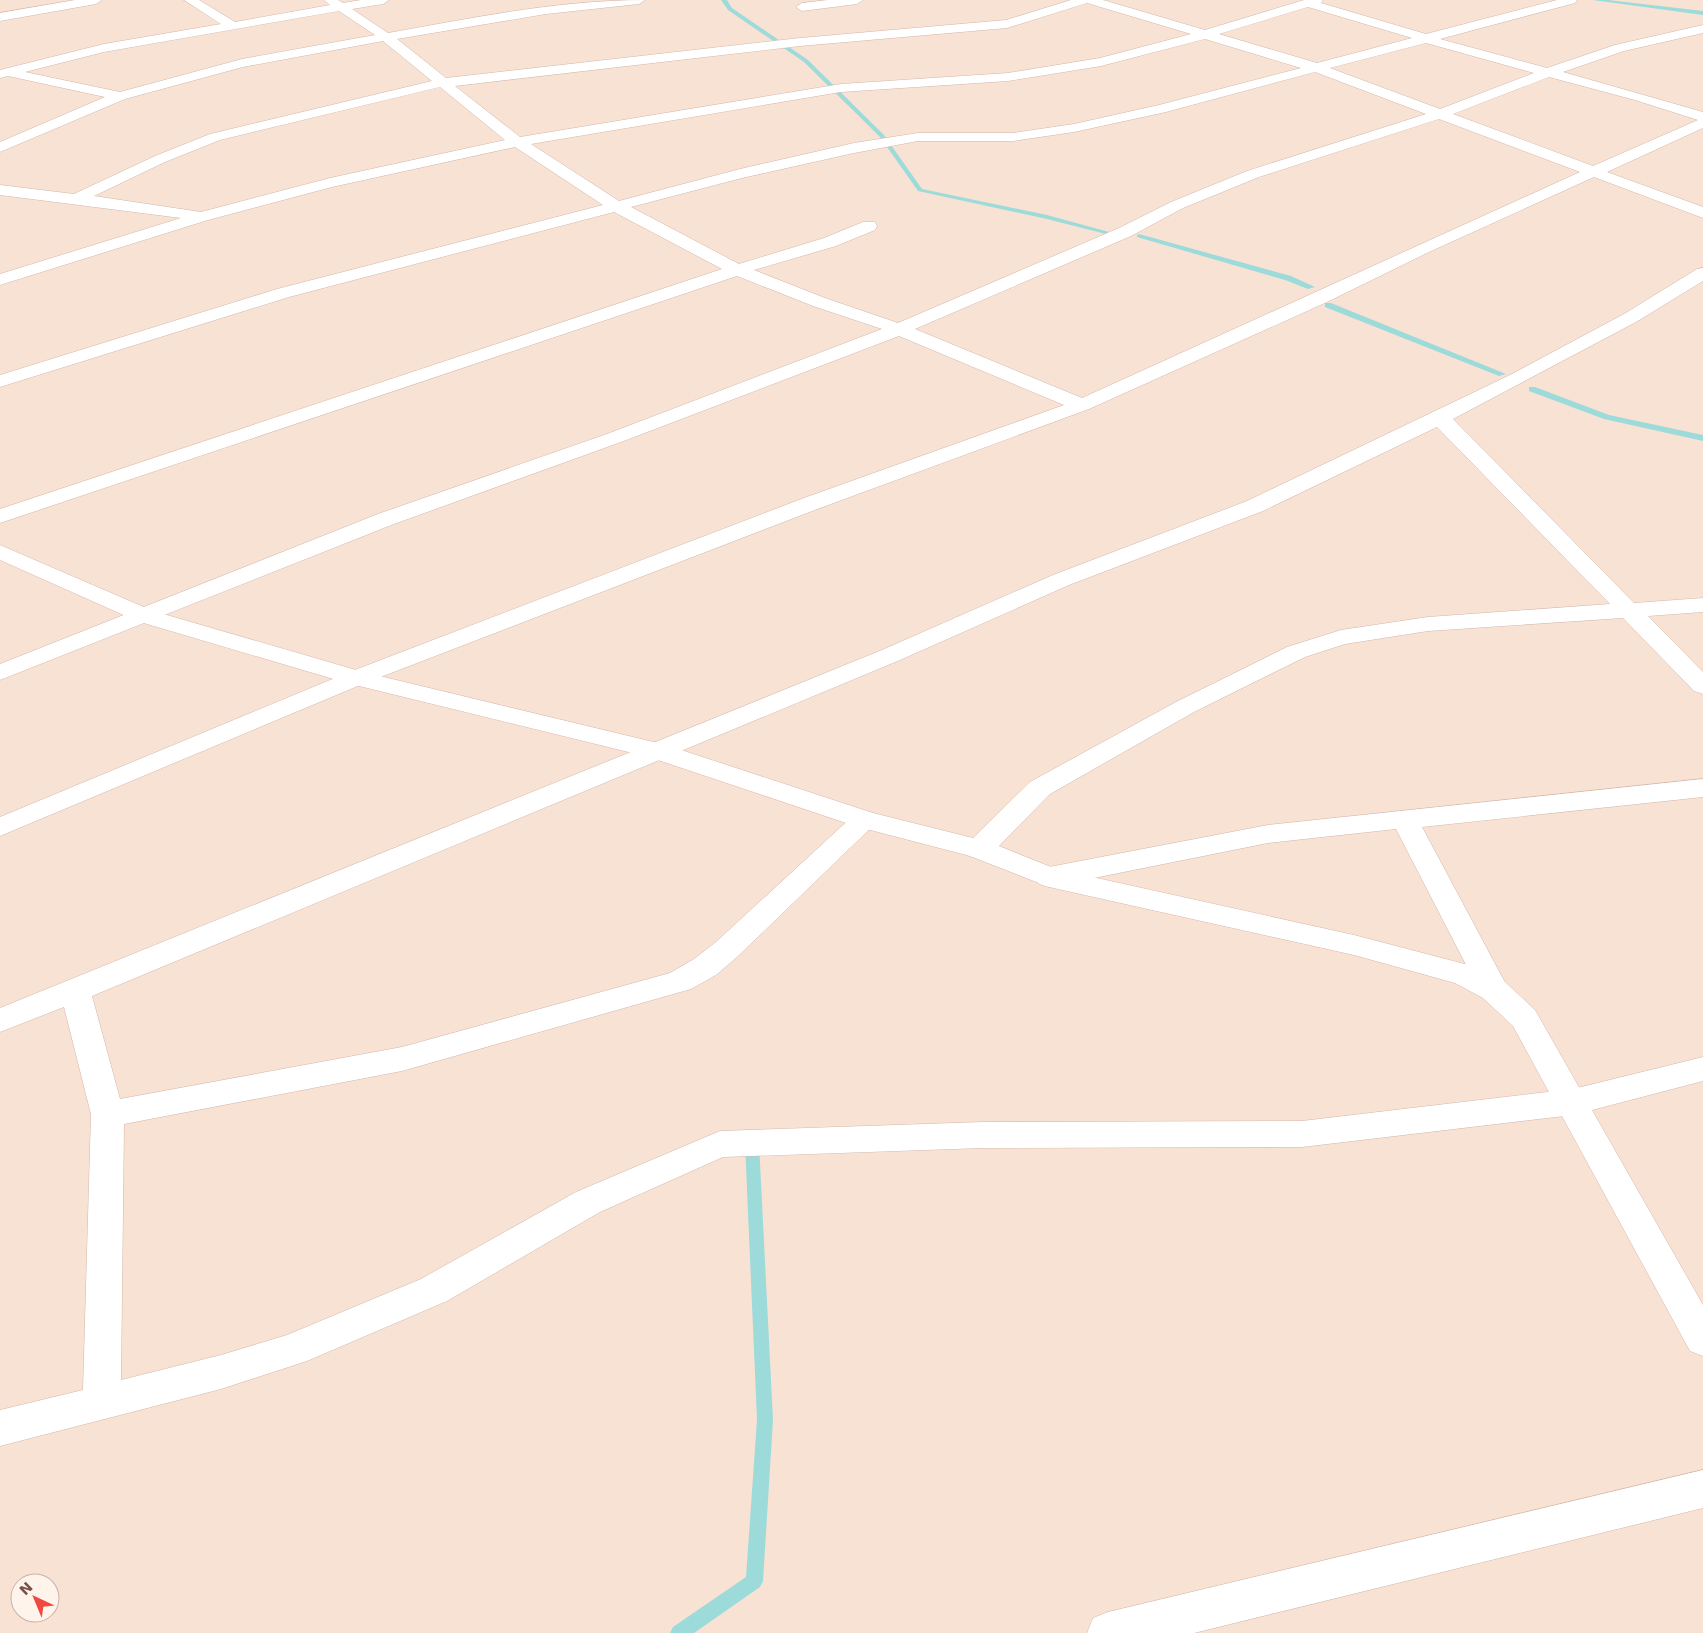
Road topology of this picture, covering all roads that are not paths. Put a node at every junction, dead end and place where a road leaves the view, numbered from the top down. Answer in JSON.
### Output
{"nodes":[{"id":1,"x":96,"y":0,"type":"edge"},
{"id":2,"x":190,"y":0,"type":"edge"},
{"id":3,"x":383,"y":0,"type":"edge"},
{"id":4,"x":640,"y":0,"type":"edge"},
{"id":5,"x":857,"y":0,"type":"edge"},
{"id":6,"x":1084,"y":0,"type":"edge"},
{"id":7,"x":1090,"y":0,"type":"edge"},
{"id":8,"x":1312,"y":1,"type":"edge"},
{"id":9,"x":1567,"y":1,"type":"edge"},
{"id":10,"x":594,"y":2,"type":"edge"},
{"id":11,"x":336,"y":3,"type":"edge"},
{"id":12,"x":802,"y":7,"type":"dead end"},
{"id":13,"x":0,"y":17,"type":"edge"},
{"id":14,"x":233,"y":26,"type":"junction"},
{"id":15,"x":1703,"y":29,"type":"edge"},
{"id":16,"x":1207,"y":34,"type":"junction"},
{"id":17,"x":386,"y":37,"type":"junction"},
{"id":18,"x":1425,"y":38,"type":"junction"},
{"id":19,"x":1314,"y":67,"type":"junction"},
{"id":20,"x":2,"y":72,"type":"edge"},
{"id":21,"x":1550,"y":72,"type":"junction"},
{"id":22,"x":441,"y":83,"type":"junction"},
{"id":23,"x":120,"y":96,"type":"junction"},
{"id":24,"x":1440,"y":114,"type":"junction"},
{"id":25,"x":1703,"y":117,"type":"edge"},
{"id":26,"x":1703,"y":124,"type":"edge"},
{"id":27,"x":517,"y":142,"type":"junction"},
{"id":28,"x":0,"y":147,"type":"edge"},
{"id":29,"x":1594,"y":172,"type":"junction"},
{"id":30,"x":0,"y":190,"type":"edge"},
{"id":31,"x":78,"y":198,"type":"junction"},
{"id":32,"x":616,"y":206,"type":"junction"},
{"id":33,"x":1703,"y":213,"type":"edge"},
{"id":34,"x":202,"y":217,"type":"junction"},
{"id":35,"x":869,"y":226,"type":"dead end"},
{"id":36,"x":737,"y":270,"type":"junction"},
{"id":37,"x":1703,"y":273,"type":"edge"},
{"id":38,"x":0,"y":280,"type":"edge"},
{"id":39,"x":899,"y":329,"type":"junction"},
{"id":40,"x":0,"y":381,"type":"edge"},
{"id":41,"x":1082,"y":405,"type":"junction"},
{"id":42,"x":1440,"y":418,"type":"junction"},
{"id":43,"x":0,"y":516,"type":"edge"},
{"id":44,"x":0,"y":552,"type":"edge"},
{"id":45,"x":1703,"y":604,"type":"edge"},
{"id":46,"x":1631,"y":611,"type":"junction"},
{"id":47,"x":145,"y":616,"type":"junction"},
{"id":48,"x":0,"y":673,"type":"edge"},
{"id":49,"x":356,"y":678,"type":"junction"},
{"id":50,"x":1703,"y":686,"type":"edge"},
{"id":51,"x":657,"y":751,"type":"junction"},
{"id":52,"x":1703,"y":788,"type":"edge"},
{"id":53,"x":1404,"y":819,"type":"junction"},
{"id":54,"x":865,"y":820,"type":"junction"},
{"id":55,"x":0,"y":827,"type":"edge"},
{"id":56,"x":978,"y":850,"type":"junction"},
{"id":57,"x":1048,"y":878,"type":"junction"},
{"id":58,"x":75,"y":990,"type":"junction"},
{"id":59,"x":1494,"y":990,"type":"junction"},
{"id":60,"x":0,"y":1021,"type":"edge"},
{"id":61,"x":1703,"y":1069,"type":"edge"},
{"id":62,"x":1572,"y":1102,"type":"junction"},
{"id":63,"x":108,"y":1114,"type":"junction"},
{"id":64,"x":1703,"y":1340,"type":"edge"},
{"id":65,"x":102,"y":1402,"type":"junction"},
{"id":66,"x":0,"y":1428,"type":"edge"},
{"id":67,"x":1703,"y":1489,"type":"edge"},
{"id":68,"x":1108,"y":1633,"type":"edge"}],
"edges":[{"from":1,"to":13,"type":"street"},
{"from":2,"to":14,"type":"street"},
{"from":3,"to":11,"type":"street"},
{"from":4,"to":10,"type":"street"},
{"from":5,"to":12,"type":"street"},
{"from":6,"to":22,"type":"street"},
{"from":7,"to":16,"type":"street"},
{"from":8,"to":16,"type":"street"},
{"from":8,"to":18,"type":"street"},
{"from":9,"to":18,"type":"street"},
{"from":10,"to":17,"type":"street"},
{"from":11,"to":14,"type":"street"},
{"from":11,"to":17,"type":"street"},
{"from":14,"to":20,"type":"street"},
{"from":15,"to":21,"type":"street"},
{"from":16,"to":19,"type":"street"},
{"from":16,"to":27,"type":"street"},
{"from":17,"to":22,"type":"street"},
{"from":17,"to":23,"type":"street"},
{"from":18,"to":19,"type":"street"},
{"from":18,"to":21,"type":"street"},
{"from":19,"to":24,"type":"street"},
{"from":19,"to":32,"type":"street"},
{"from":20,"to":23,"type":"street"},
{"from":21,"to":24,"type":"street"},
{"from":21,"to":25,"type":"street"},
{"from":22,"to":27,"type":"street"},
{"from":22,"to":31,"type":"street"},
{"from":23,"to":28,"type":"street"},
{"from":24,"to":29,"type":"street"},
{"from":24,"to":39,"type":"street"},
{"from":26,"to":29,"type":"street"},
{"from":27,"to":32,"type":"street"},
{"from":27,"to":34,"type":"street"},
{"from":29,"to":33,"type":"street"},
{"from":29,"to":41,"type":"street"},
{"from":30,"to":31,"type":"street"},
{"from":31,"to":34,"type":"street"},
{"from":32,"to":36,"type":"street"},
{"from":32,"to":40,"type":"street"},
{"from":34,"to":38,"type":"street"},
{"from":35,"to":36,"type":"street"},
{"from":36,"to":39,"type":"street"},
{"from":36,"to":43,"type":"street"},
{"from":37,"to":42,"type":"street"},
{"from":39,"to":41,"type":"street"},
{"from":39,"to":47,"type":"street"},
{"from":41,"to":49,"type":"street"},
{"from":42,"to":46,"type":"street"},
{"from":42,"to":51,"type":"street"},
{"from":44,"to":47,"type":"street"},
{"from":45,"to":46,"type":"street"},
{"from":46,"to":50,"type":"street"},
{"from":46,"to":56,"type":"street"},
{"from":47,"to":48,"type":"street"},
{"from":47,"to":49,"type":"street"},
{"from":49,"to":51,"type":"street"},
{"from":49,"to":55,"type":"street"},
{"from":51,"to":54,"type":"street"},
{"from":51,"to":58,"type":"street"},
{"from":52,"to":53,"type":"street"},
{"from":53,"to":57,"type":"street"},
{"from":53,"to":59,"type":"street"},
{"from":54,"to":56,"type":"street"},
{"from":54,"to":63,"type":"street"},
{"from":56,"to":57,"type":"street"},
{"from":57,"to":59,"type":"street"},
{"from":58,"to":60,"type":"street"},
{"from":58,"to":63,"type":"street"},
{"from":59,"to":62,"type":"street"},
{"from":61,"to":62,"type":"street"},
{"from":62,"to":64,"type":"street"},
{"from":62,"to":65,"type":"street"},
{"from":63,"to":65,"type":"street"},
{"from":65,"to":66,"type":"street"},
{"from":67,"to":68,"type":"street"}]}
